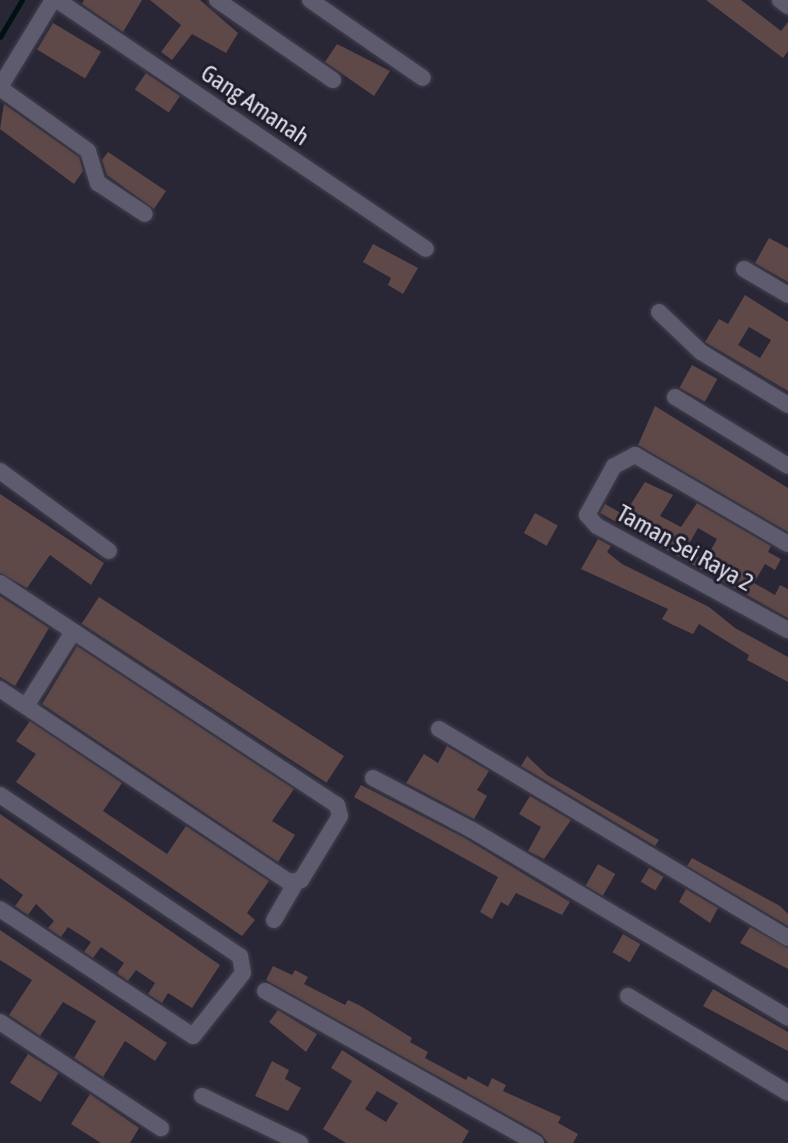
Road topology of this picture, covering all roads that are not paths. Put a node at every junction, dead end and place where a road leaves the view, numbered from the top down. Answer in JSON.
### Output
{"nodes":[{"id":1,"x":55,"y":0,"type":"edge"},
{"id":2,"x":218,"y":0,"type":"edge"},
{"id":3,"x":310,"y":0,"type":"edge"},
{"id":4,"x":780,"y":0,"type":"edge"},
{"id":5,"x":788,"y":6,"type":"edge"},
{"id":6,"x":424,"y":78,"type":"dead end"},
{"id":7,"x":333,"y":80,"type":"dead end"},
{"id":8,"x":0,"y":88,"type":"edge"},
{"id":9,"x":145,"y":214,"type":"dead end"},
{"id":10,"x":426,"y":249,"type":"dead end"},
{"id":11,"x":744,"y":268,"type":"dead end"},
{"id":12,"x":788,"y":295,"type":"edge"},
{"id":13,"x":659,"y":313,"type":"dead end"},
{"id":14,"x":675,"y":397,"type":"dead end"},
{"id":15,"x":788,"y":405,"type":"edge"},
{"id":16,"x":788,"y":466,"type":"edge"},
{"id":17,"x":0,"y":471,"type":"edge"},
{"id":18,"x":788,"y":544,"type":"edge"},
{"id":19,"x":109,"y":551,"type":"dead end"},
{"id":20,"x":0,"y":583,"type":"edge"},
{"id":21,"x":788,"y":630,"type":"edge"},
{"id":22,"x":73,"y":632,"type":"junction"},
{"id":23,"x":0,"y":689,"type":"edge"},
{"id":24,"x":26,"y":706,"type":"junction"},
{"id":25,"x":439,"y":729,"type":"dead end"},
{"id":26,"x":373,"y":778,"type":"dead end"},
{"id":27,"x":0,"y":795,"type":"edge"},
{"id":28,"x":296,"y":884,"type":"junction"},
{"id":29,"x":0,"y":909,"type":"edge"},
{"id":30,"x":274,"y":920,"type":"dead end"},
{"id":31,"x":788,"y":938,"type":"edge"},
{"id":32,"x":265,"y":991,"type":"dead end"},
{"id":33,"x":628,"y":996,"type":"dead end"},
{"id":34,"x":788,"y":1018,"type":"edge"},
{"id":35,"x":0,"y":1022,"type":"edge"},
{"id":36,"x":788,"y":1093,"type":"edge"},
{"id":37,"x":202,"y":1096,"type":"dead end"},
{"id":38,"x":161,"y":1128,"type":"dead end"},
{"id":39,"x":300,"y":1143,"type":"edge"},
{"id":40,"x":536,"y":1143,"type":"edge"}],
"edges":[{"from":1,"to":8,"type":"street"},
{"from":1,"to":10,"type":"street","name":"Gang Amanah"},
{"from":2,"to":7,"type":"street"},
{"from":3,"to":6,"type":"street"},
{"from":4,"to":5,"type":"street"},
{"from":8,"to":9,"type":"street"},
{"from":11,"to":12,"type":"street"},
{"from":13,"to":15,"type":"street"},
{"from":14,"to":16,"type":"street"},
{"from":17,"to":19,"type":"street"},
{"from":18,"to":21,"type":"street","name":"Taman Sei Raya 2"},
{"from":20,"to":22,"type":"street"},
{"from":22,"to":24,"type":"street"},
{"from":22,"to":28,"type":"street"},
{"from":23,"to":24,"type":"street"},
{"from":24,"to":28,"type":"street"},
{"from":25,"to":31,"type":"street"},
{"from":26,"to":34,"type":"street"},
{"from":27,"to":29,"type":"street"},
{"from":28,"to":30,"type":"street"},
{"from":32,"to":40,"type":"street"},
{"from":33,"to":36,"type":"street"},
{"from":35,"to":38,"type":"street"},
{"from":37,"to":39,"type":"street"}]}
